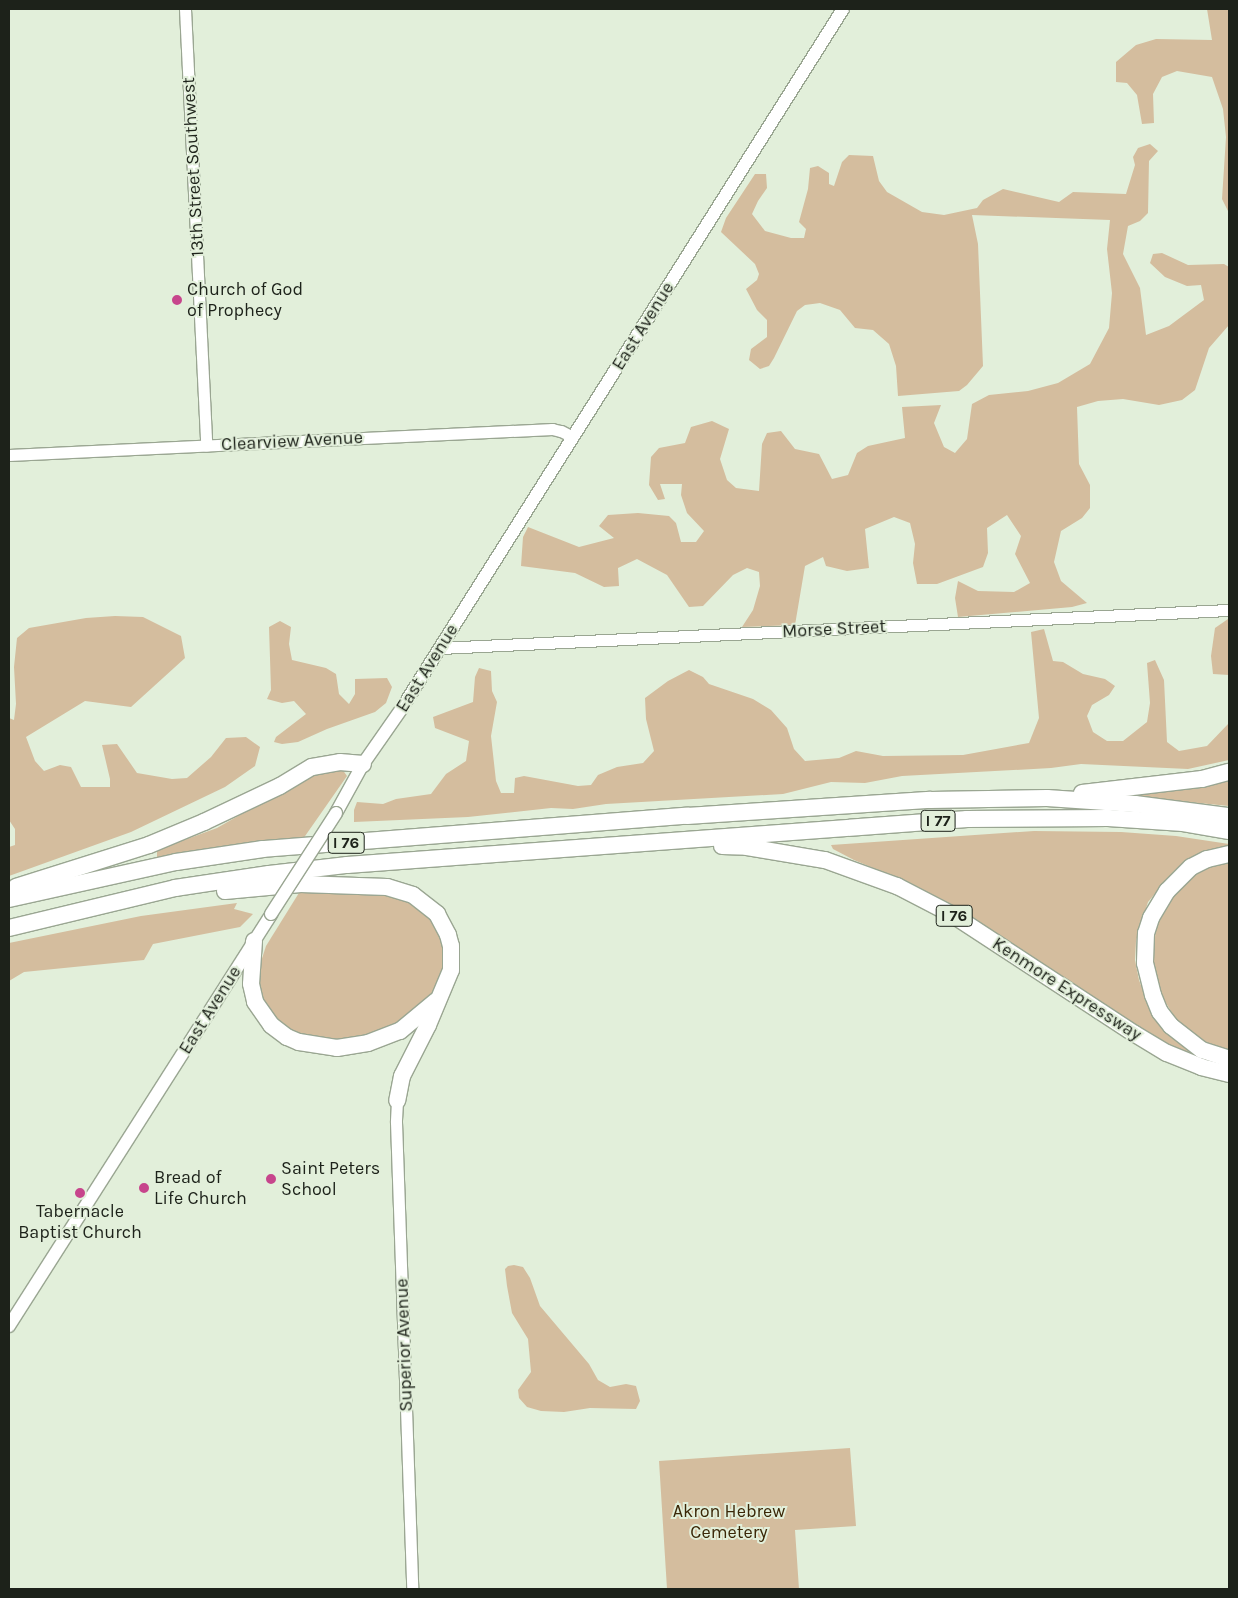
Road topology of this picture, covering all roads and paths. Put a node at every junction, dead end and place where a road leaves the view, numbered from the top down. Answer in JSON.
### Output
{"nodes":[{"id":1,"x":185,"y":9,"type":"edge"},
{"id":2,"x":842,"y":9,"type":"edge"},
{"id":3,"x":573,"y":437,"type":"junction"},
{"id":4,"x":206,"y":445,"type":"junction"},
{"id":5,"x":9,"y":455,"type":"edge"},
{"id":6,"x":1229,"y":610,"type":"edge"},
{"id":7,"x":440,"y":648,"type":"junction"},
{"id":8,"x":363,"y":764,"type":"junction"},
{"id":9,"x":1229,"y":772,"type":"edge"},
{"id":10,"x":1047,"y":798,"type":"junction"},
{"id":11,"x":1229,"y":816,"type":"edge"},
{"id":12,"x":1229,"y":831,"type":"edge"},
{"id":13,"x":647,"y":844,"type":"junction"},
{"id":14,"x":1229,"y":854,"type":"edge"},
{"id":15,"x":9,"y":889,"type":"edge"},
{"id":16,"x":9,"y":899,"type":"edge"},
{"id":17,"x":108,"y":903,"type":"junction"},
{"id":18,"x":9,"y":928,"type":"edge"},
{"id":19,"x":254,"y":941,"type":"junction"},
{"id":20,"x":441,"y":996,"type":"junction"},
{"id":21,"x":1229,"y":1059,"type":"edge"},
{"id":22,"x":1229,"y":1074,"type":"edge"},
{"id":23,"x":397,"y":1101,"type":"joint"},
{"id":24,"x":9,"y":1326,"type":"edge"},
{"id":25,"x":412,"y":1589,"type":"edge"}],
"edges":[{"from":1,"to":4,"type":"street","name":"13th Street Southwest"},
{"from":2,"to":3,"type":"main road","name":"East Avenue"},
{"from":3,"to":4,"type":"street","name":"Clearview Avenue"},
{"from":3,"to":7,"type":"main road","name":"East Avenue"},
{"from":4,"to":5,"type":"street","name":"Clearview Avenue"},
{"from":6,"to":7,"type":"street","name":"Morse Street"},
{"from":7,"to":8,"type":"main road","name":"East Avenue"},
{"from":8,"to":15,"type":"highway"},
{"from":8,"to":19,"type":"main road","name":"East Avenue","bridge":true},
{"from":9,"to":10,"type":"highway","number":"I 76"},
{"from":10,"to":11,"type":"highway"},
{"from":10,"to":16,"type":"highway","number":"I 76"},
{"from":12,"to":13,"type":"highway","number":"I 77"},
{"from":13,"to":17,"type":"highway","number":"I 76"},
{"from":13,"to":22,"type":"highway","name":"Kenmore Expressway","number":"I 76"},
{"from":14,"to":21,"type":"highway"},
{"from":17,"to":18,"type":"highway","number":"I 76"},
{"from":17,"to":20,"type":"highway"},
{"from":19,"to":20,"type":"highway"},
{"from":19,"to":24,"type":"main road","name":"East Avenue"},
{"from":20,"to":23,"type":"highway"},
{"from":23,"to":25,"type":"street","name":"Superior Avenue"}]}
